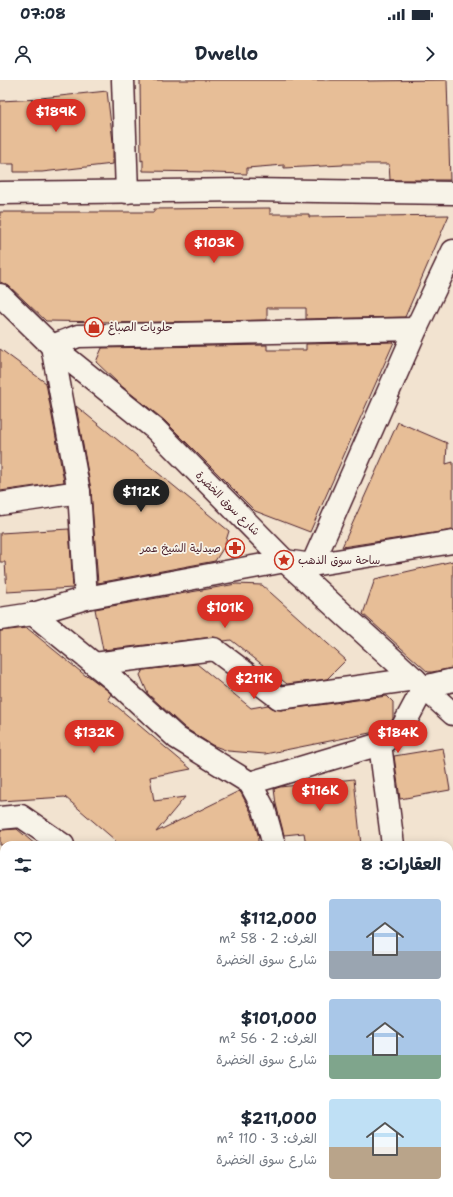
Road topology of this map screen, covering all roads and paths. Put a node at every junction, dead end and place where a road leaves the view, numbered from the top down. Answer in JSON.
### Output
{"nodes":[{"id":1,"x":124,"y":80,"type":"edge"},
{"id":2,"x":126,"y":192,"type":"junction"},
{"id":3,"x":0,"y":193,"type":"edge"},
{"id":4,"x":453,"y":193,"type":"edge"},
{"id":5,"x":453,"y":251,"type":"edge"},
{"id":6,"x":0,"y":295,"type":"edge"},
{"id":7,"x":416,"y":329,"type":"junction"},
{"id":8,"x":52,"y":346,"type":"junction"},
{"id":9,"x":79,"y":492,"type":"junction"},
{"id":10,"x":0,"y":504,"type":"edge"},
{"id":11,"x":453,"y":542,"type":"edge"},
{"id":12,"x":285,"y":561,"type":"junction"},
{"id":13,"x":312,"y":564,"type":"junction"},
{"id":14,"x":86,"y":598,"type":"junction"},
{"id":15,"x":33,"y":614,"type":"junction"},
{"id":16,"x":0,"y":619,"type":"edge"},
{"id":17,"x":94,"y":664,"type":"junction"},
{"id":18,"x":453,"y":680,"type":"edge"},
{"id":19,"x":419,"y":683,"type":"junction"},
{"id":20,"x":453,"y":714,"type":"edge"},
{"id":21,"x":380,"y":744,"type":"junction"},
{"id":22,"x":250,"y":783,"type":"junction"},
{"id":23,"x":0,"y":818,"type":"edge"},
{"id":24,"x":57,"y":841,"type":"edge"},
{"id":25,"x":273,"y":841,"type":"edge"},
{"id":26,"x":392,"y":841,"type":"edge"}],
"edges":[{"from":1,"to":2,"type":"street"},
{"from":2,"to":3,"type":"street"},
{"from":2,"to":4,"type":"street"},
{"from":5,"to":7,"type":"street"},
{"from":6,"to":8,"type":"street","name":"شارع سوق الخضرة"},
{"from":7,"to":8,"type":"street"},
{"from":7,"to":13,"type":"street"},
{"from":8,"to":9,"type":"street"},
{"from":8,"to":12,"type":"street","name":"شارع سوق الخضرة"},
{"from":9,"to":10,"type":"street"},
{"from":9,"to":14,"type":"street"},
{"from":11,"to":13,"type":"street"},
{"from":12,"to":13,"type":"street"},
{"from":12,"to":14,"type":"street"},
{"from":12,"to":19,"type":"street","name":"شارع سوق الخضرة"},
{"from":14,"to":15,"type":"street"},
{"from":15,"to":16,"type":"street"},
{"from":15,"to":17,"type":"street"},
{"from":17,"to":19,"type":"street"},
{"from":17,"to":22,"type":"street"},
{"from":18,"to":19,"type":"street"},
{"from":19,"to":20,"type":"street","name":"شارع سوق الخضرة"},
{"from":19,"to":21,"type":"street"},
{"from":21,"to":22,"type":"street"},
{"from":21,"to":26,"type":"street"},
{"from":22,"to":25,"type":"street"},
{"from":23,"to":24,"type":"street"}]}
